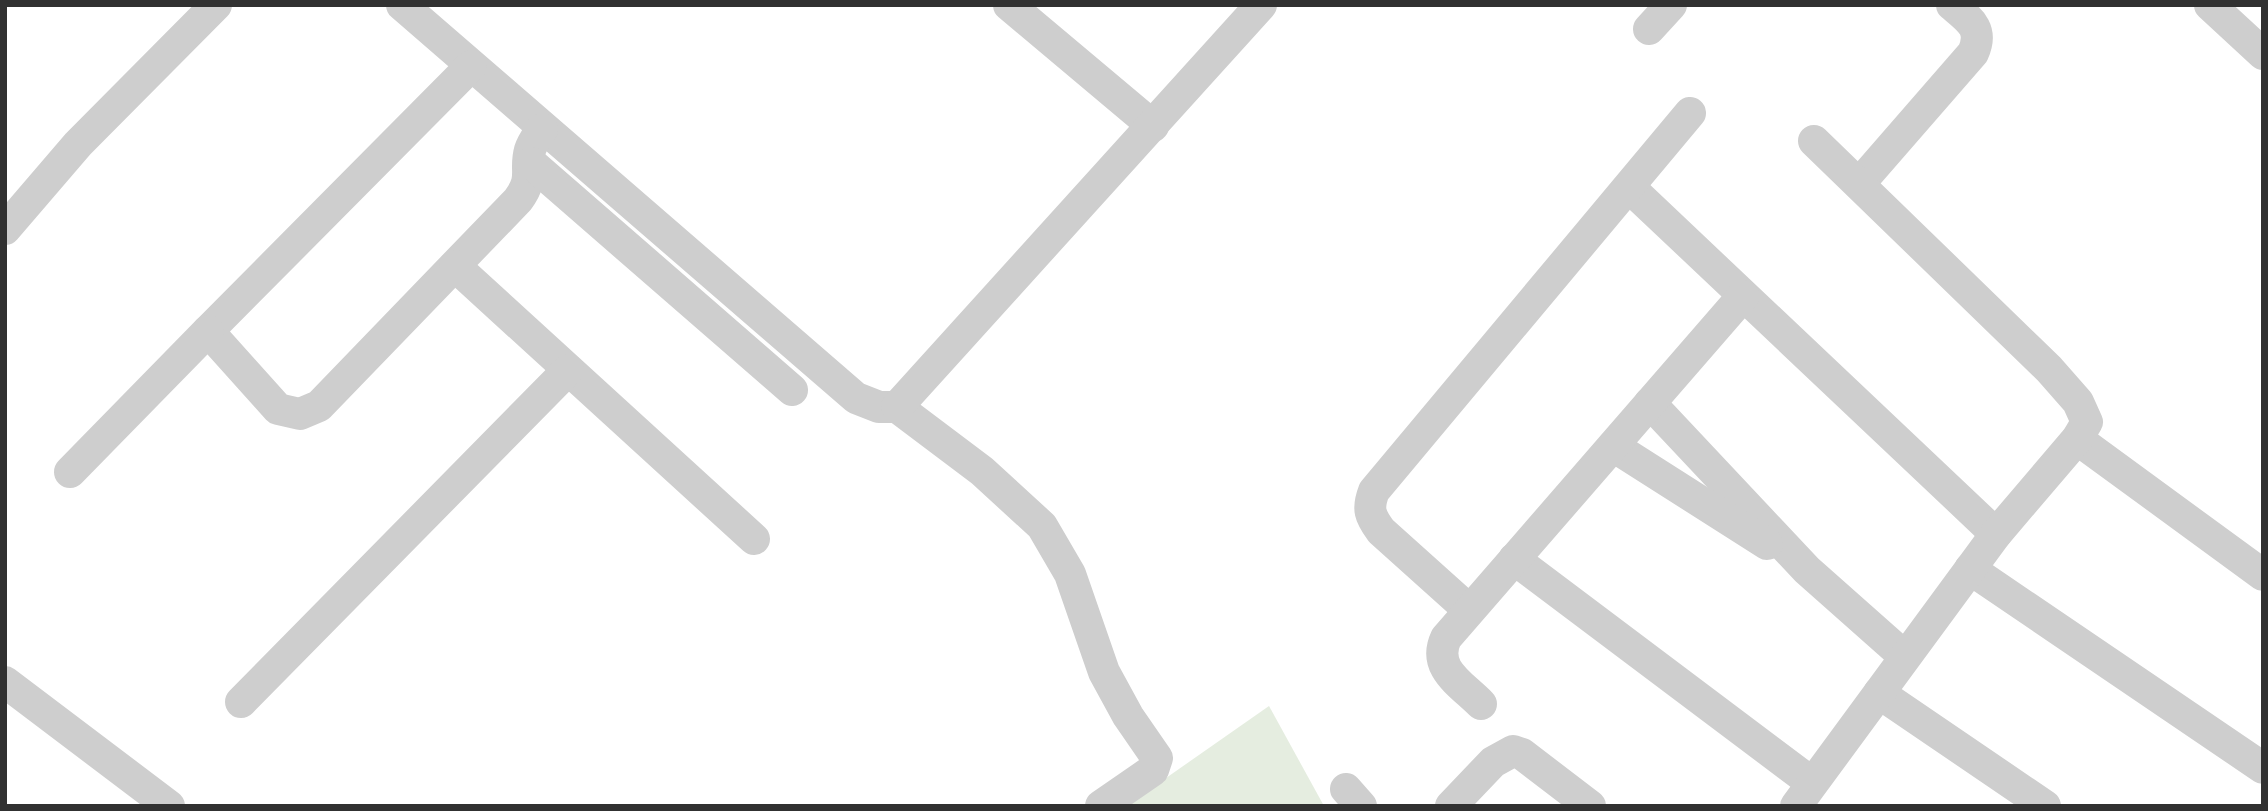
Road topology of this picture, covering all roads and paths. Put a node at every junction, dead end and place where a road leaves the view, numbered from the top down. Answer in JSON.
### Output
{"nodes":[{"id":1,"x":216,"y":5,"type":"edge"},
{"id":2,"x":402,"y":5,"type":"edge"},
{"id":3,"x":1009,"y":5,"type":"edge"},
{"id":4,"x":1261,"y":5,"type":"edge"},
{"id":5,"x":1671,"y":5,"type":"edge"},
{"id":6,"x":1951,"y":5,"type":"edge"},
{"id":7,"x":2210,"y":5,"type":"edge"},
{"id":8,"x":1648,"y":29,"type":"dead end"},
{"id":9,"x":2259,"y":44,"type":"edge"},
{"id":10,"x":471,"y":66,"type":"junction"},
{"id":11,"x":1690,"y":113,"type":"dead end"},
{"id":12,"x":1153,"y":126,"type":"junction"},
{"id":13,"x":542,"y":129,"type":"junction"},
{"id":14,"x":1814,"y":141,"type":"dead end"},
{"id":15,"x":531,"y":163,"type":"junction"},
{"id":16,"x":1859,"y":184,"type":"junction"},
{"id":17,"x":1629,"y":187,"type":"junction"},
{"id":18,"x":5,"y":229,"type":"edge"},
{"id":19,"x":455,"y":267,"type":"junction"},
{"id":20,"x":1743,"y":296,"type":"junction"},
{"id":21,"x":208,"y":331,"type":"junction"},
{"id":22,"x":568,"y":370,"type":"junction"},
{"id":23,"x":792,"y":390,"type":"dead end"},
{"id":24,"x":1650,"y":403,"type":"junction"},
{"id":25,"x":897,"y":407,"type":"junction"},
{"id":26,"x":2077,"y":439,"type":"junction"},
{"id":27,"x":1613,"y":446,"type":"junction"},
{"id":28,"x":70,"y":472,"type":"dead end"},
{"id":29,"x":1996,"y":534,"type":"junction"},
{"id":30,"x":754,"y":539,"type":"dead end"},
{"id":31,"x":1514,"y":559,"type":"junction"},
{"id":32,"x":1807,"y":569,"type":"junction"},
{"id":33,"x":1970,"y":569,"type":"junction"},
{"id":34,"x":2263,"y":575,"type":"edge"},
{"id":35,"x":1469,"y":610,"type":"junction"},
{"id":36,"x":1904,"y":656,"type":"junction"},
{"id":37,"x":5,"y":682,"type":"edge"},
{"id":38,"x":1879,"y":693,"type":"junction"},
{"id":39,"x":241,"y":702,"type":"dead end"},
{"id":40,"x":1481,"y":704,"type":"dead end"},
{"id":41,"x":2263,"y":768,"type":"edge"},
{"id":42,"x":1804,"y":794,"type":"edge"},
{"id":43,"x":169,"y":806,"type":"edge"},
{"id":44,"x":1101,"y":806,"type":"edge"},
{"id":45,"x":1451,"y":806,"type":"edge"},
{"id":46,"x":1590,"y":806,"type":"edge"},
{"id":47,"x":2045,"y":806,"type":"edge"}],
"edges":[{"from":1,"to":18,"type":"street"},
{"from":2,"to":10,"type":"street"},
{"from":3,"to":12,"type":"street"},
{"from":4,"to":12,"type":"street"},
{"from":5,"to":8,"type":"street"},
{"from":6,"to":16,"type":"street"},
{"from":7,"to":9,"type":"street"},
{"from":10,"to":13,"type":"street"},
{"from":10,"to":21,"type":"street"},
{"from":11,"to":17,"type":"street"},
{"from":12,"to":25,"type":"street"},
{"from":13,"to":15,"type":"street"},
{"from":13,"to":25,"type":"street"},
{"from":14,"to":16,"type":"street"},
{"from":15,"to":19,"type":"street"},
{"from":15,"to":23,"type":"street"},
{"from":16,"to":26,"type":"street"},
{"from":17,"to":20,"type":"street"},
{"from":17,"to":35,"type":"street"},
{"from":19,"to":21,"type":"street"},
{"from":19,"to":22,"type":"street"},
{"from":20,"to":24,"type":"street"},
{"from":20,"to":29,"type":"street"},
{"from":21,"to":28,"type":"street"},
{"from":22,"to":30,"type":"street"},
{"from":22,"to":39,"type":"street"},
{"from":24,"to":27,"type":"street"},
{"from":24,"to":32,"type":"street"},
{"from":25,"to":44,"type":"street"},
{"from":26,"to":29,"type":"street"},
{"from":26,"to":34,"type":"street"},
{"from":27,"to":31,"type":"street"},
{"from":27,"to":32,"type":"street"},
{"from":29,"to":33,"type":"street"},
{"from":31,"to":35,"type":"street"},
{"from":31,"to":42,"type":"street"},
{"from":32,"to":36,"type":"street"},
{"from":33,"to":36,"type":"street"},
{"from":33,"to":41,"type":"street"},
{"from":35,"to":40,"type":"street"},
{"from":36,"to":38,"type":"street"},
{"from":37,"to":43,"type":"street"},
{"from":38,"to":42,"type":"street"},
{"from":38,"to":47,"type":"street"},
{"from":45,"to":46,"type":"street"}]}
